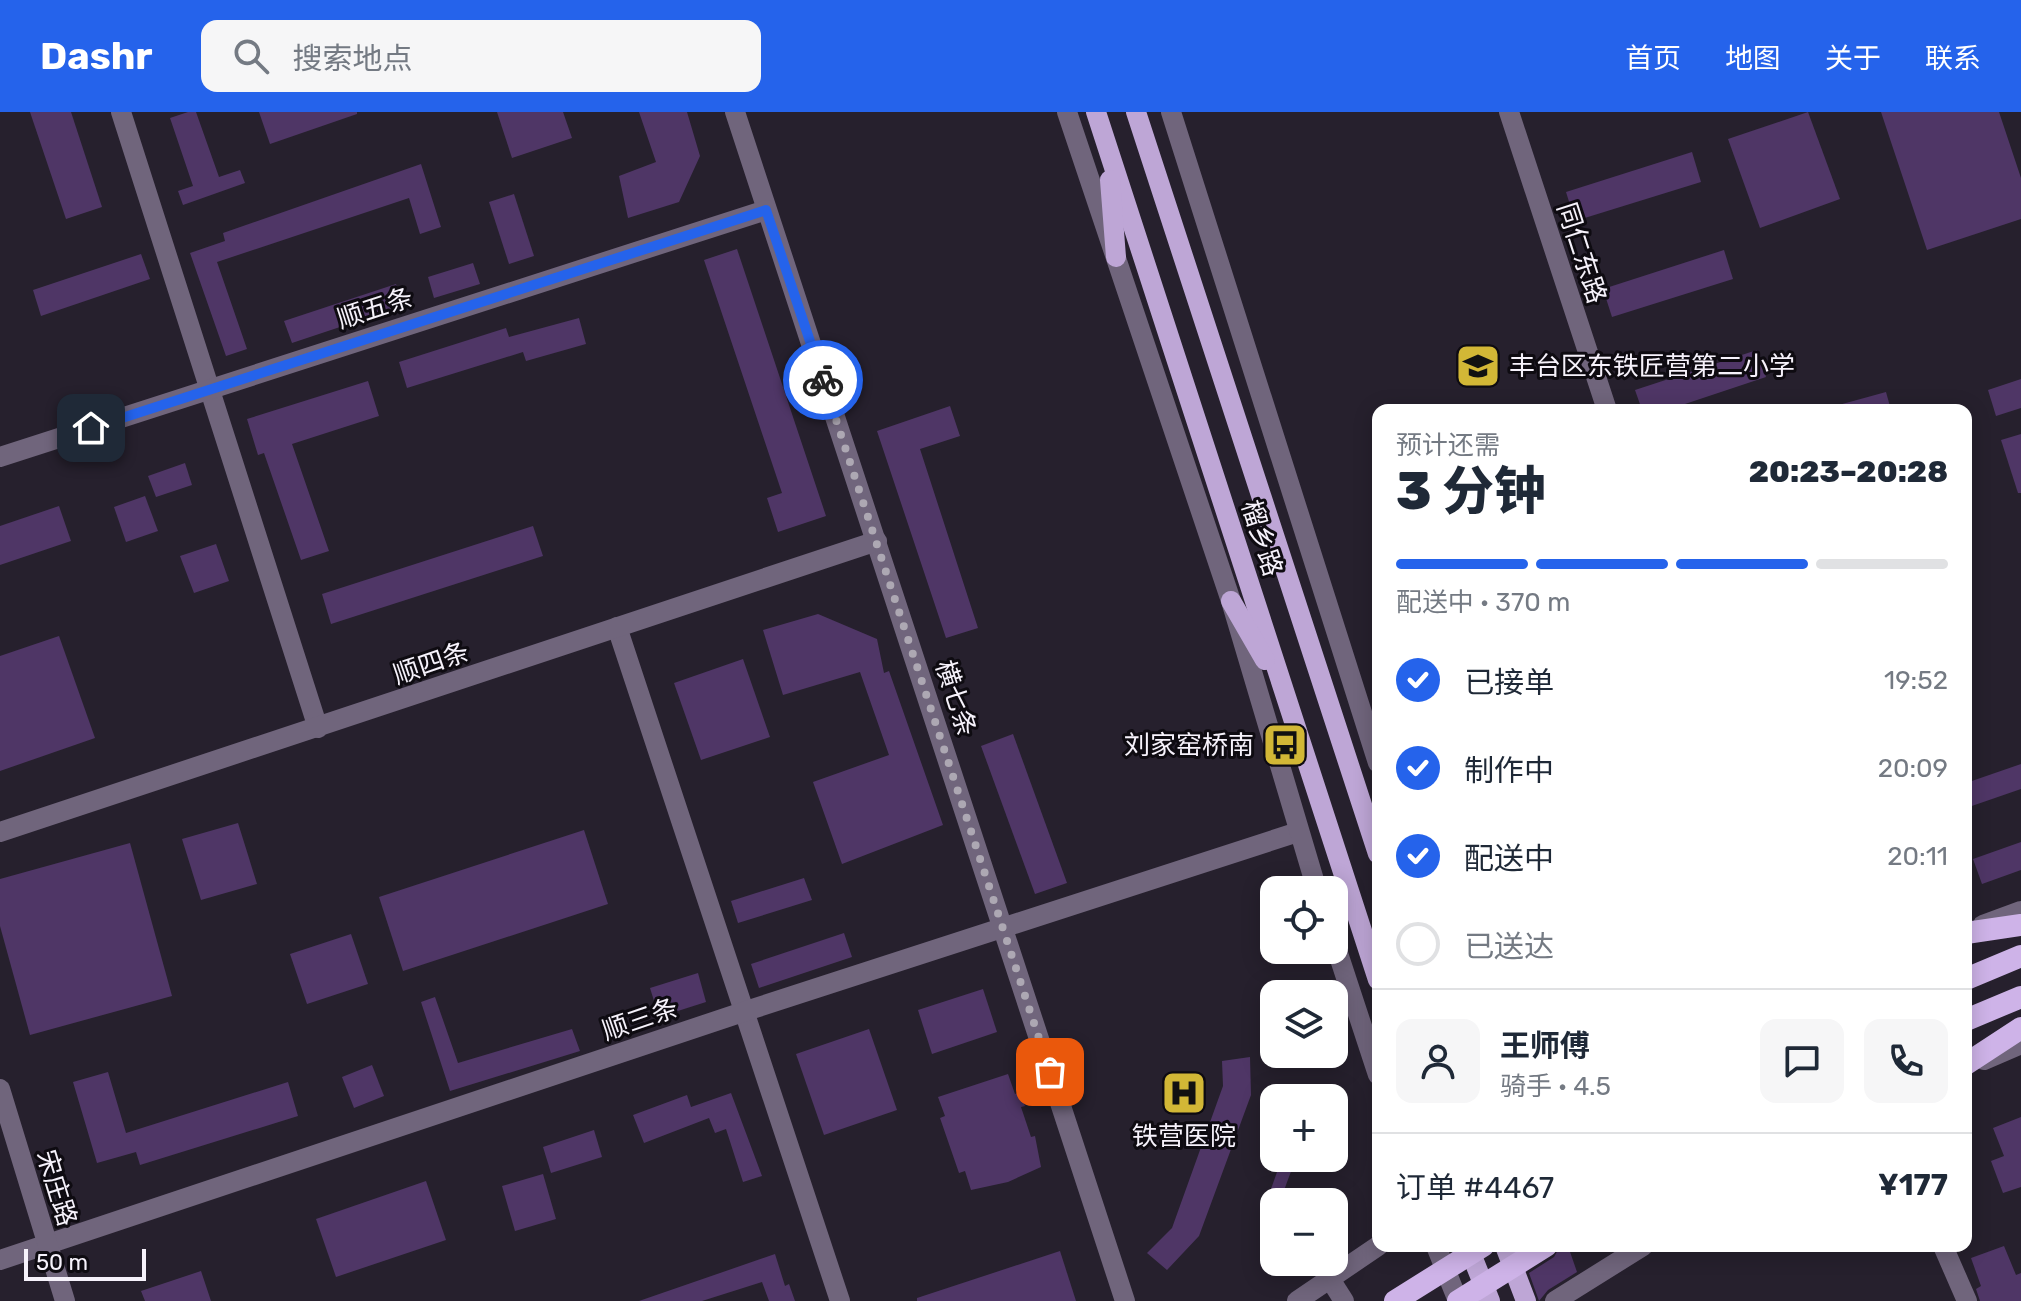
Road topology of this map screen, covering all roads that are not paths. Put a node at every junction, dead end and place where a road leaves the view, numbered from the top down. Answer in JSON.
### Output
{"nodes":[{"id":1,"x":121,"y":112,"type":"edge"},
{"id":2,"x":735,"y":112,"type":"edge"},
{"id":3,"x":1067,"y":112,"type":"edge"},
{"id":4,"x":1096,"y":112,"type":"edge"},
{"id":5,"x":1136,"y":112,"type":"edge"},
{"id":6,"x":1171,"y":112,"type":"edge"},
{"id":7,"x":1509,"y":112,"type":"edge"},
{"id":8,"x":1108,"y":148,"type":"junction"},
{"id":9,"x":766,"y":210,"type":"junction"},
{"id":10,"x":1116,"y":257,"type":"junction"},
{"id":11,"x":212,"y":388,"type":"junction"},
{"id":12,"x":1605,"y":404,"type":"edge"},
{"id":13,"x":0,"y":457,"type":"edge"},
{"id":14,"x":877,"y":541,"type":"junction"},
{"id":15,"x":1231,"y":601,"type":"junction"},
{"id":16,"x":617,"y":627,"type":"junction"},
{"id":17,"x":1287,"y":700,"type":"junction"},
{"id":18,"x":318,"y":728,"type":"junction"},
{"id":19,"x":1372,"y":744,"type":"edge"},
{"id":20,"x":0,"y":832,"type":"edge"},
{"id":21,"x":1298,"y":832,"type":"junction"},
{"id":22,"x":1372,"y":836,"type":"edge"},
{"id":23,"x":1312,"y":876,"type":"edge"},
{"id":24,"x":2021,"y":911,"type":"edge"},
{"id":25,"x":2021,"y":925,"type":"edge"},
{"id":26,"x":1004,"y":929,"type":"junction"},
{"id":27,"x":1972,"y":930,"type":"edge"},
{"id":28,"x":1972,"y":931,"type":"edge"},
{"id":29,"x":2021,"y":956,"type":"edge"},
{"id":30,"x":1372,"y":962,"type":"edge"},
{"id":31,"x":1342,"y":964,"type":"edge"},
{"id":32,"x":1972,"y":976,"type":"edge"},
{"id":33,"x":2021,"y":997,"type":"edge"},
{"id":34,"x":746,"y":1011,"type":"junction"},
{"id":35,"x":1972,"y":1017,"type":"edge"},
{"id":36,"x":2021,"y":1028,"type":"edge"},
{"id":37,"x":2021,"y":1044,"type":"edge"},
{"id":38,"x":1372,"y":1057,"type":"edge"},
{"id":39,"x":1972,"y":1062,"type":"edge"},
{"id":40,"x":1972,"y":1064,"type":"edge"},
{"id":41,"x":0,"y":1089,"type":"edge"},
{"id":42,"x":47,"y":1245,"type":"junction"},
{"id":43,"x":1372,"y":1250,"type":"edge"},
{"id":44,"x":1438,"y":1252,"type":"edge"},
{"id":45,"x":1470,"y":1252,"type":"edge"},
{"id":46,"x":1473,"y":1252,"type":"edge"},
{"id":47,"x":1507,"y":1252,"type":"edge"},
{"id":48,"x":1536,"y":1252,"type":"edge"},
{"id":49,"x":1634,"y":1252,"type":"edge"},
{"id":50,"x":1946,"y":1252,"type":"edge"},
{"id":51,"x":0,"y":1260,"type":"edge"},
{"id":52,"x":1330,"y":1279,"type":"junction"},
{"id":53,"x":1558,"y":1300,"type":"edge"},
{"id":54,"x":65,"y":1301,"type":"edge"},
{"id":55,"x":840,"y":1301,"type":"edge"},
{"id":56,"x":1125,"y":1301,"type":"edge"},
{"id":57,"x":1297,"y":1301,"type":"edge"},
{"id":58,"x":1344,"y":1301,"type":"edge"},
{"id":59,"x":1395,"y":1301,"type":"edge"},
{"id":60,"x":1458,"y":1301,"type":"edge"},
{"id":61,"x":1490,"y":1301,"type":"edge"},
{"id":62,"x":1526,"y":1301,"type":"edge"},
{"id":63,"x":1967,"y":1301,"type":"edge"}],
"edges":[{"from":1,"to":11,"type":"street"},
{"from":2,"to":9,"type":"street","name":"横七条"},
{"from":3,"to":10,"type":"street","name":"榴乡路"},
{"from":4,"to":8,"type":"main road","name":"榴乡路"},
{"from":5,"to":22,"type":"main road","name":"榴乡路"},
{"from":6,"to":19,"type":"street","name":"榴乡路"},
{"from":7,"to":12,"type":"street","name":"同仁东路"},
{"from":8,"to":10,"type":"main road"},
{"from":8,"to":17,"type":"main road","name":"榴乡路"},
{"from":9,"to":11,"type":"street","name":"顺五条"},
{"from":9,"to":14,"type":"street","name":"横七条"},
{"from":10,"to":15,"type":"street","name":"榴乡路"},
{"from":11,"to":13,"type":"street","name":"顺五条"},
{"from":11,"to":18,"type":"street"},
{"from":14,"to":16,"type":"street","name":"顺四条"},
{"from":14,"to":26,"type":"street","name":"横七条"},
{"from":15,"to":17,"type":"main road"},
{"from":15,"to":21,"type":"street","name":"榴乡路"},
{"from":16,"to":18,"type":"street","name":"顺四条"},
{"from":16,"to":34,"type":"street"},
{"from":17,"to":30,"type":"main road","name":"榴乡路"},
{"from":18,"to":20,"type":"street","name":"顺四条"},
{"from":21,"to":23,"type":"street","name":"榴乡路"},
{"from":21,"to":26,"type":"street","name":"顺三条"},
{"from":24,"to":27,"type":"street"},
{"from":25,"to":28,"type":"highway"},
{"from":26,"to":34,"type":"street","name":"顺三条"},
{"from":26,"to":56,"type":"street","name":"横七条"},
{"from":29,"to":32,"type":"highway"},
{"from":31,"to":38,"type":"street"},
{"from":33,"to":35,"type":"highway"},
{"from":34,"to":42,"type":"street","name":"顺三条"},
{"from":34,"to":55,"type":"street"},
{"from":36,"to":39,"type":"highway"},
{"from":37,"to":40,"type":"street"},
{"from":41,"to":42,"type":"street","name":"宋庄路"},
{"from":42,"to":51,"type":"street","name":"顺三条"},
{"from":42,"to":54,"type":"street","name":"宋庄路"},
{"from":43,"to":52,"type":"street"},
{"from":44,"to":60,"type":"street"},
{"from":45,"to":61,"type":"main road"},
{"from":46,"to":59,"type":"highway","bridge":true},
{"from":47,"to":62,"type":"main road"},
{"from":48,"to":60,"type":"highway","bridge":true},
{"from":49,"to":53,"type":"street"},
{"from":50,"to":63,"type":"street"},
{"from":52,"to":57,"type":"street"},
{"from":52,"to":58,"type":"street"}]}
